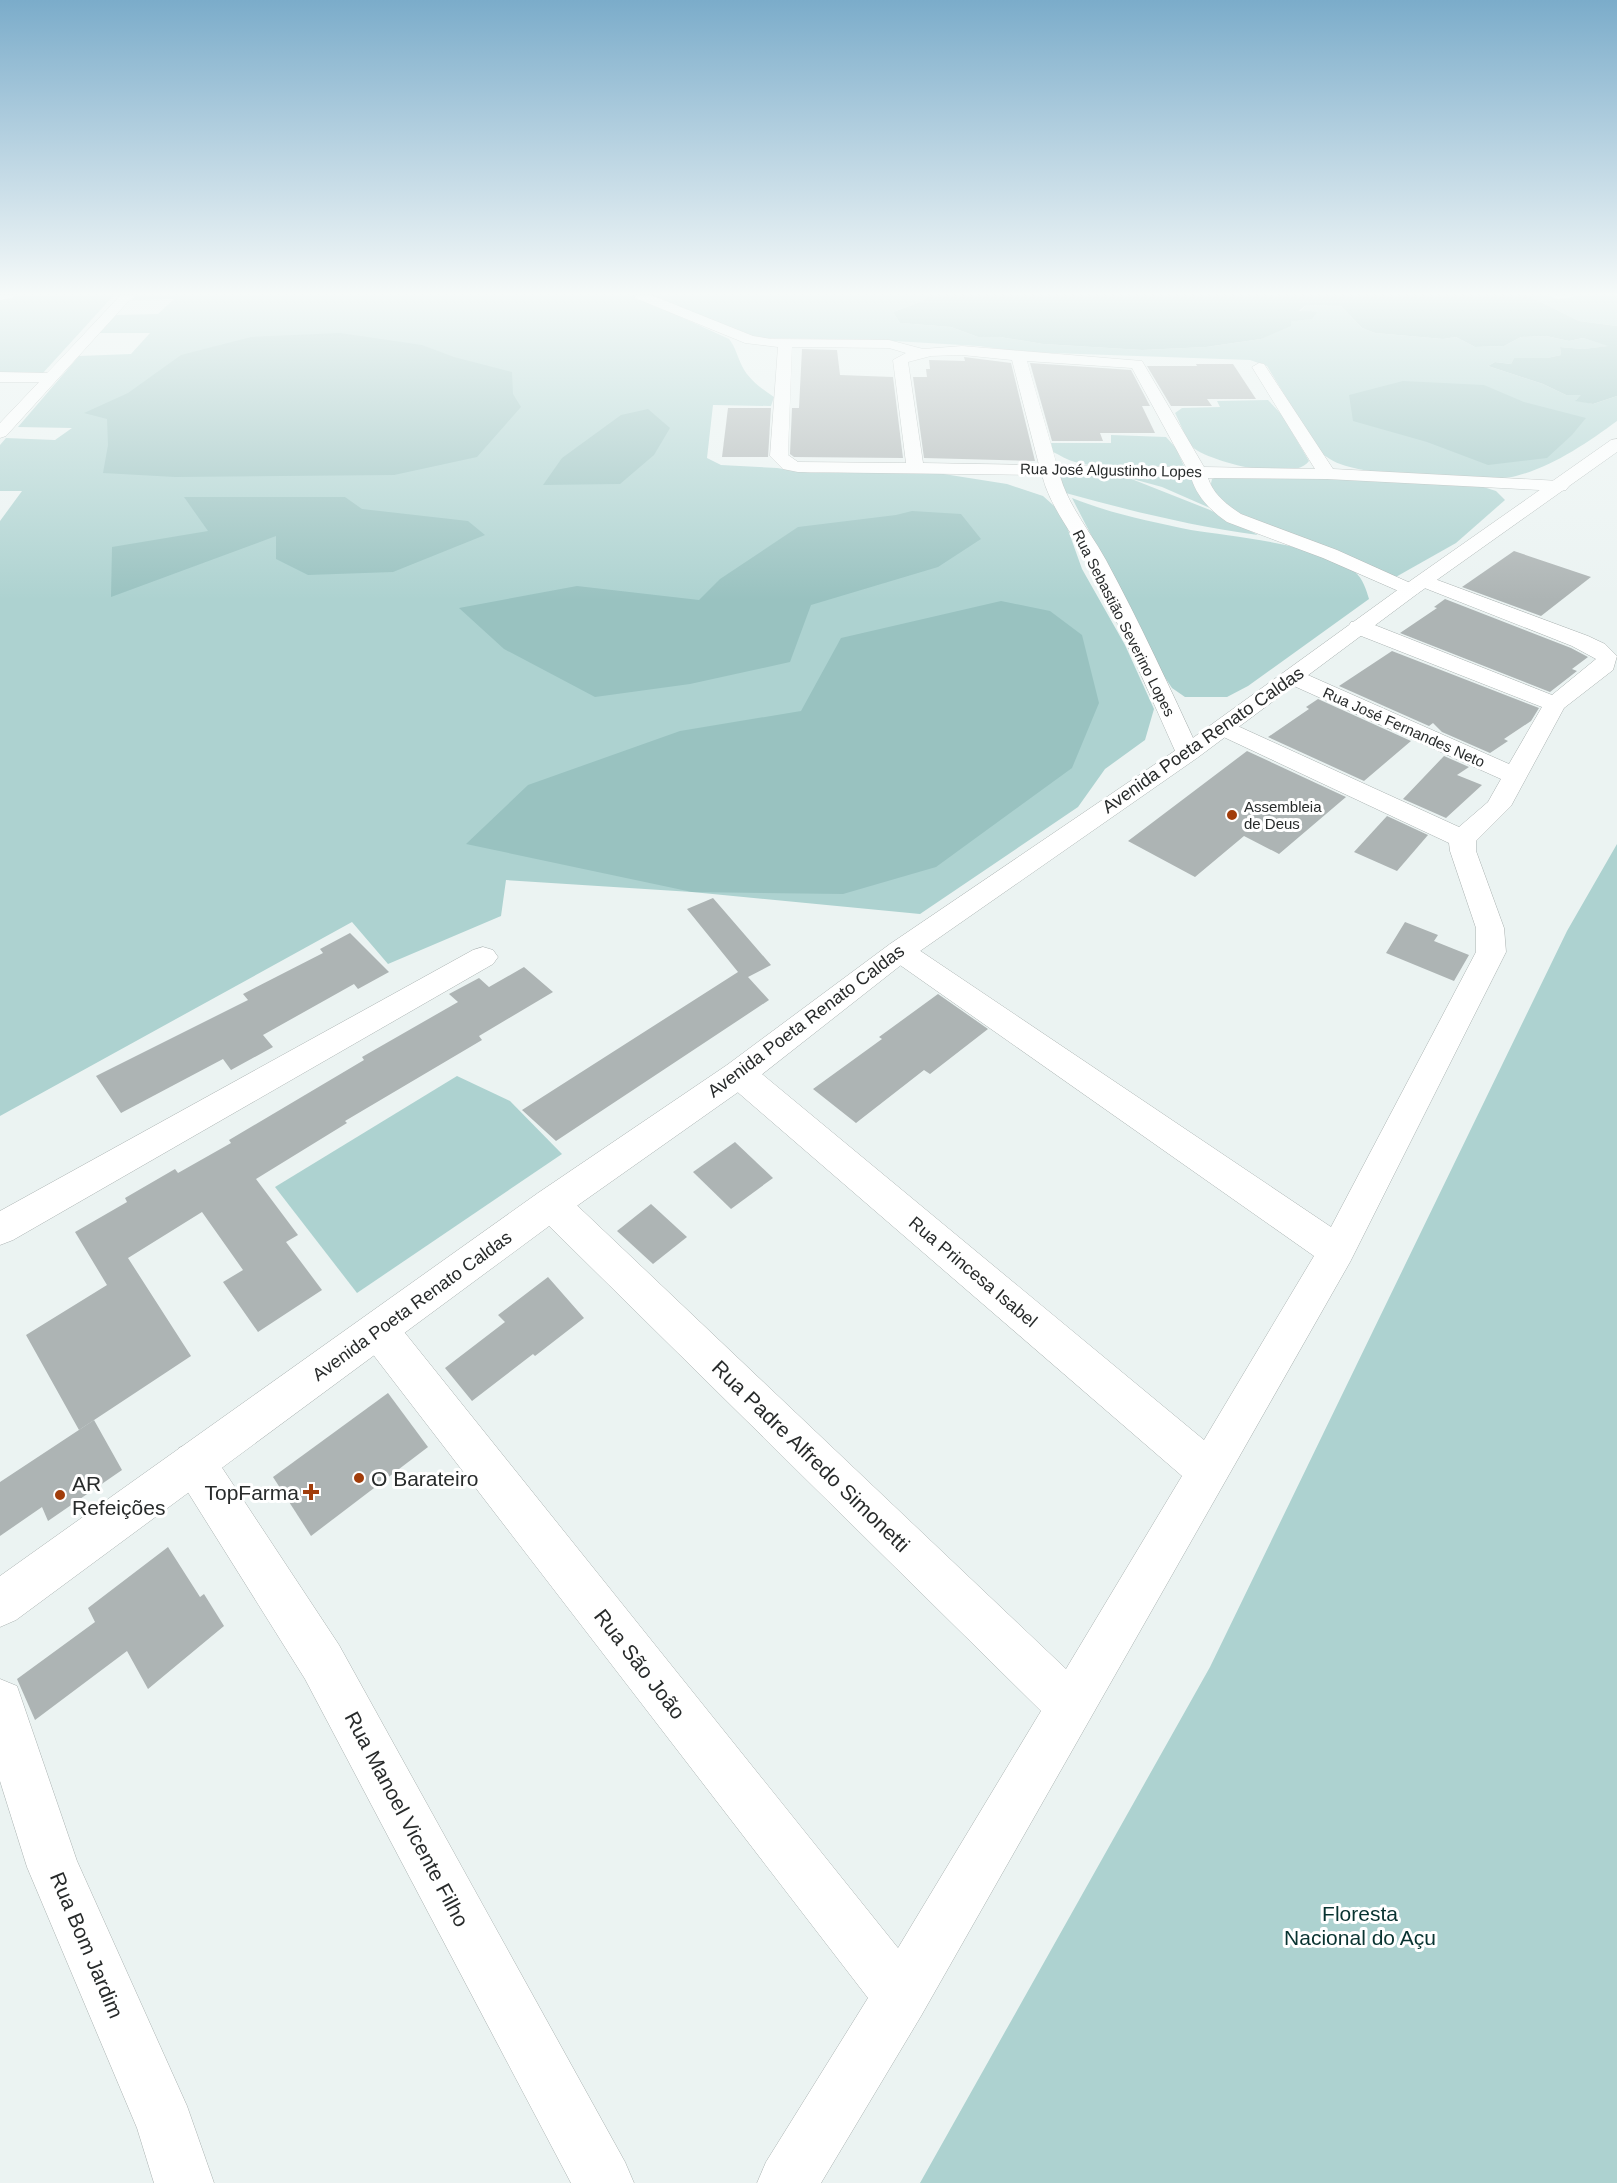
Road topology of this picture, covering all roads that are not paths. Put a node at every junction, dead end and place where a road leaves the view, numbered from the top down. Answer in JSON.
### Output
{"nodes":[{"id":1,"x":32,"y":397,"type":"edge"},
{"id":2,"x":782,"y":397,"type":"edge"},
{"id":3,"x":905,"y":397,"type":"edge"},
{"id":4,"x":1029,"y":397,"type":"edge"},
{"id":5,"x":1156,"y":397,"type":"edge"},
{"id":6,"x":1278,"y":397,"type":"edge"},
{"id":7,"x":3,"y":428,"type":"edge"},
{"id":8,"x":1617,"y":444,"type":"edge"},
{"id":9,"x":915,"y":468,"type":"junction"},
{"id":10,"x":1048,"y":470,"type":"junction"},
{"id":11,"x":1198,"y":472,"type":"junction"},
{"id":12,"x":1327,"y":474,"type":"junction"},
{"id":13,"x":1560,"y":486,"type":"junction"},
{"id":14,"x":1417,"y":585,"type":"junction"},
{"id":15,"x":1359,"y":627,"type":"junction"},
{"id":16,"x":1293,"y":677,"type":"junction"},
{"id":17,"x":1555,"y":704,"type":"junction"},
{"id":18,"x":1223,"y":728,"type":"junction"},
{"id":19,"x":1188,"y":753,"type":"junction"},
{"id":20,"x":1515,"y":776,"type":"junction"},
{"id":21,"x":1462,"y":839,"type":"junction"},
{"id":22,"x":900,"y":951,"type":"junction"},
{"id":23,"x":483,"y":957,"type":"dead end"},
{"id":24,"x":739,"y":1074,"type":"junction"},
{"id":25,"x":551,"y":1204,"type":"junction"},
{"id":26,"x":0,"y":1229,"type":"edge"},
{"id":27,"x":1337,"y":1251,"type":"junction"},
{"id":28,"x":378,"y":1331,"type":"junction"},
{"id":29,"x":194,"y":1463,"type":"junction"},
{"id":30,"x":1207,"y":1470,"type":"junction"},
{"id":31,"x":0,"y":1604,"type":"edge"},
{"id":32,"x":0,"y":1702,"type":"edge"},
{"id":33,"x":1071,"y":1707,"type":"junction"},
{"id":34,"x":901,"y":1996,"type":"junction"},
{"id":35,"x":184,"y":2183,"type":"edge"},
{"id":36,"x":604,"y":2183,"type":"edge"},
{"id":37,"x":787,"y":2183,"type":"edge"}],
"edges":[{"from":1,"to":7,"type":"street"},
{"from":2,"to":9,"type":"street","name":"Rua José Algustinho Lopes"},
{"from":3,"to":9,"type":"street"},
{"from":4,"to":10,"type":"street","name":"Rua Sebastião Severino Lopes"},
{"from":5,"to":11,"type":"street"},
{"from":6,"to":12,"type":"street"},
{"from":8,"to":13,"type":"street","name":"Avenida Poeta Renato Caldas"},
{"from":9,"to":10,"type":"street","name":"Rua José Algustinho Lopes"},
{"from":10,"to":11,"type":"street","name":"Rua José Algustinho Lopes"},
{"from":10,"to":19,"type":"street","name":"Rua Sebastião Severino Lopes"},
{"from":11,"to":12,"type":"street","name":"Rua José Algustinho Lopes"},
{"from":11,"to":14,"type":"street"},
{"from":12,"to":13,"type":"street","name":"Rua José Algustinho Lopes"},
{"from":13,"to":14,"type":"street","name":"Avenida Poeta Renato Caldas"},
{"from":14,"to":15,"type":"street","name":"Avenida Poeta Renato Caldas"},
{"from":14,"to":17,"type":"street"},
{"from":15,"to":16,"type":"street","name":"Avenida Poeta Renato Caldas"},
{"from":15,"to":17,"type":"street"},
{"from":16,"to":18,"type":"street","name":"Avenida Poeta Renato Caldas"},
{"from":16,"to":20,"type":"street","name":"Rua José Fernandes Neto"},
{"from":17,"to":20,"type":"street"},
{"from":18,"to":19,"type":"street","name":"Avenida Poeta Renato Caldas"},
{"from":18,"to":21,"type":"street"},
{"from":19,"to":22,"type":"street","name":"Avenida Poeta Renato Caldas"},
{"from":20,"to":21,"type":"street"},
{"from":21,"to":27,"type":"street"},
{"from":22,"to":24,"type":"street","name":"Avenida Poeta Renato Caldas"},
{"from":22,"to":27,"type":"street"},
{"from":23,"to":26,"type":"street"},
{"from":24,"to":25,"type":"street","name":"Avenida Poeta Renato Caldas"},
{"from":24,"to":30,"type":"street","name":"Rua Princesa Isabel"},
{"from":25,"to":28,"type":"street","name":"Avenida Poeta Renato Caldas"},
{"from":25,"to":33,"type":"street","name":"Rua Padre Alfredo Simonetti"},
{"from":27,"to":30,"type":"street"},
{"from":28,"to":29,"type":"street","name":"Avenida Poeta Renato Caldas"},
{"from":28,"to":34,"type":"street","name":"Rua São João"},
{"from":29,"to":31,"type":"street","name":"Avenida Poeta Renato Caldas"},
{"from":29,"to":36,"type":"street","name":"Rua Manoel Vicente Filho"},
{"from":30,"to":33,"type":"street"},
{"from":32,"to":35,"type":"street","name":"Rua Bom Jardim"},
{"from":33,"to":34,"type":"street"},
{"from":34,"to":37,"type":"street"}]}
